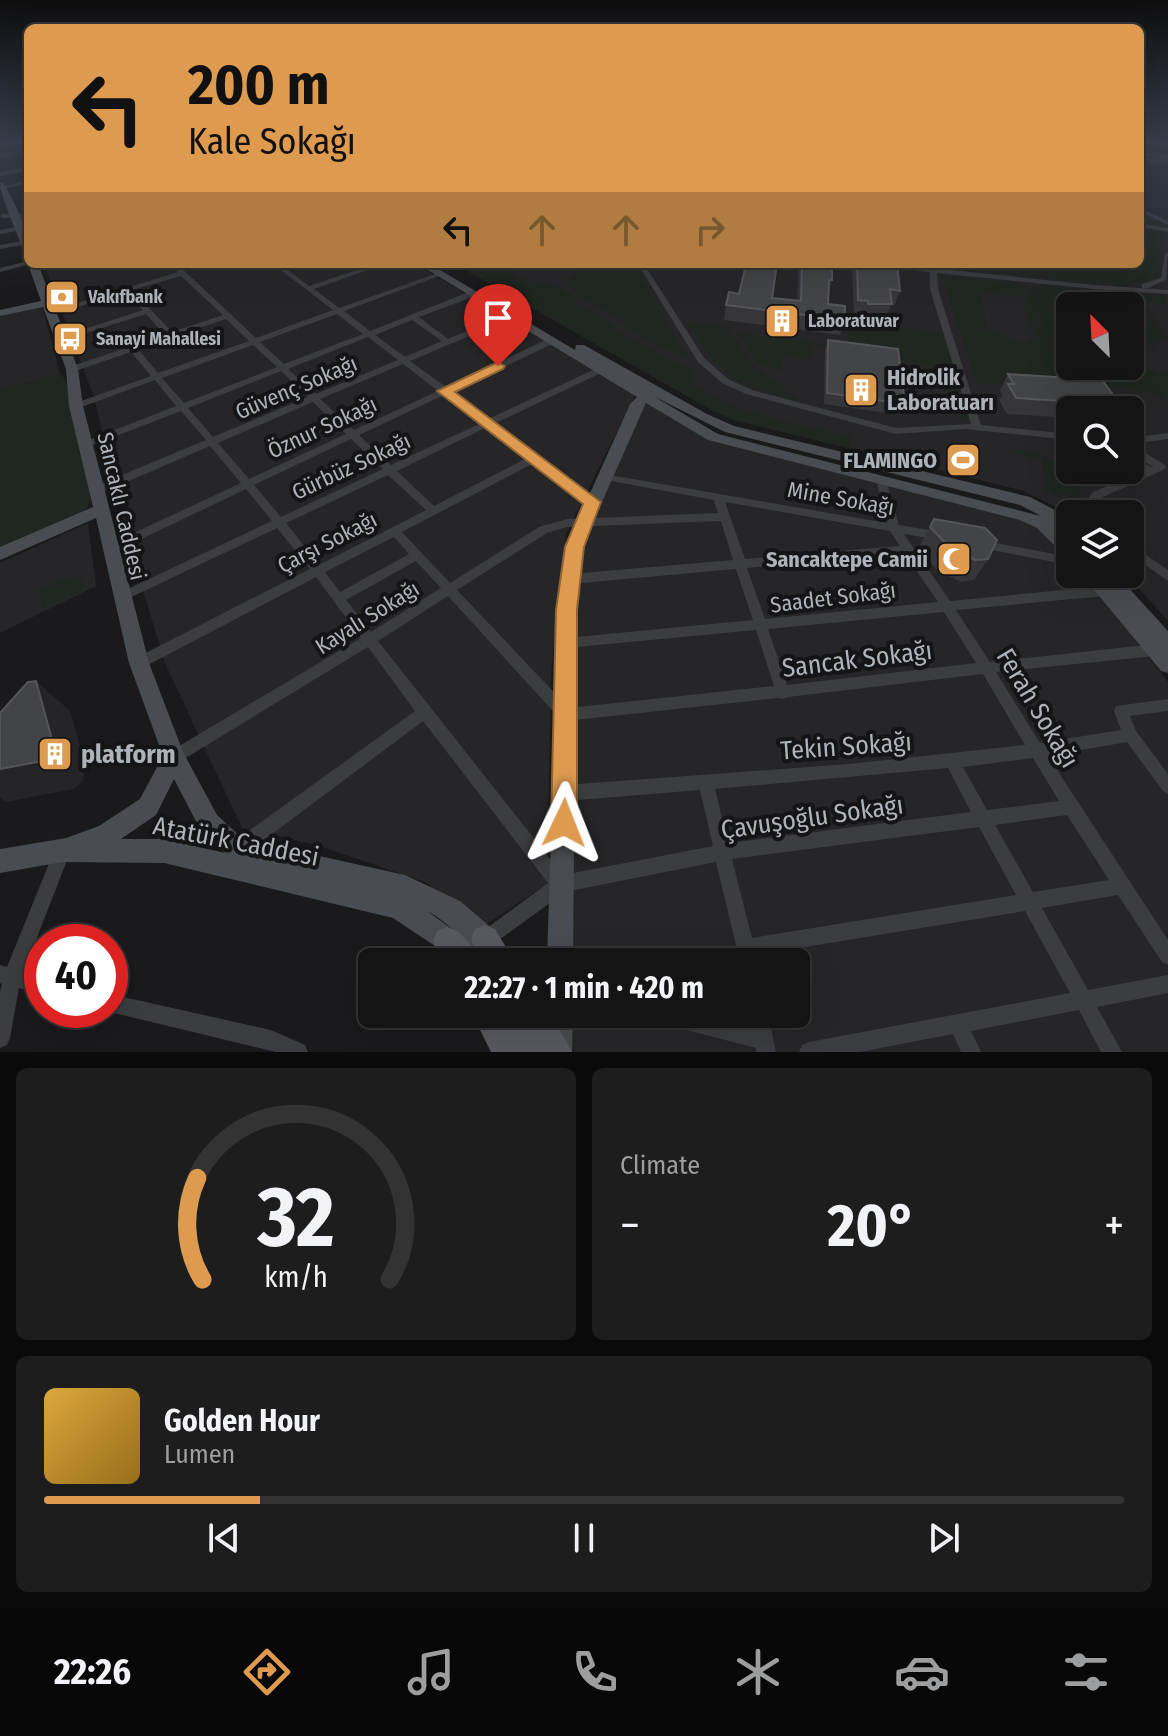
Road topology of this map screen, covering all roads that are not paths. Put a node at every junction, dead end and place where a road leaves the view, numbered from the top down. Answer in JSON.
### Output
{"nodes":[{"id":1,"x":3,"y":193,"type":"edge"},
{"id":2,"x":1144,"y":212,"type":"edge"},
{"id":3,"x":16,"y":214,"type":"junction"},
{"id":4,"x":24,"y":215,"type":"edge"},
{"id":5,"x":2,"y":216,"type":"edge"},
{"id":6,"x":1144,"y":224,"type":"edge"},
{"id":7,"x":1168,"y":227,"type":"edge"},
{"id":8,"x":24,"y":228,"type":"edge"},
{"id":9,"x":0,"y":232,"type":"edge"},
{"id":10,"x":24,"y":246,"type":"edge"},
{"id":11,"x":0,"y":247,"type":"edge"},
{"id":12,"x":24,"y":247,"type":"edge"},
{"id":13,"x":1168,"y":254,"type":"edge"},
{"id":14,"x":0,"y":255,"type":"edge"},
{"id":15,"x":24,"y":265,"type":"edge"},
{"id":16,"x":33,"y":268,"type":"edge"},
{"id":17,"x":177,"y":268,"type":"edge"},
{"id":18,"x":282,"y":268,"type":"edge"},
{"id":19,"x":370,"y":268,"type":"edge"},
{"id":20,"x":643,"y":268,"type":"edge"},
{"id":21,"x":650,"y":268,"type":"edge"},
{"id":22,"x":914,"y":268,"type":"edge"},
{"id":23,"x":439,"y":269,"type":"edge"},
{"id":24,"x":0,"y":270,"type":"edge"},
{"id":25,"x":933,"y":270,"type":"junction"},
{"id":26,"x":183,"y":273,"type":"junction"},
{"id":27,"x":1166,"y":282,"type":"edge"},
{"id":28,"x":309,"y":288,"type":"junction"},
{"id":29,"x":1129,"y":289,"type":"junction"},
{"id":30,"x":128,"y":290,"type":"junction"},
{"id":31,"x":657,"y":291,"type":"junction"},
{"id":32,"x":1168,"y":292,"type":"edge"},
{"id":33,"x":472,"y":294,"type":"junction"},
{"id":34,"x":48,"y":308,"type":"junction"},
{"id":35,"x":148,"y":311,"type":"junction"},
{"id":36,"x":338,"y":311,"type":"junction"},
{"id":37,"x":0,"y":313,"type":"edge"},
{"id":38,"x":228,"y":316,"type":"junction"},
{"id":39,"x":509,"y":316,"type":"junction"},
{"id":40,"x":413,"y":317,"type":"junction"},
{"id":41,"x":369,"y":334,"type":"junction"},
{"id":42,"x":171,"y":336,"type":"junction"},
{"id":43,"x":61,"y":338,"type":"junction"},
{"id":44,"x":551,"y":341,"type":"junction"},
{"id":45,"x":254,"y":342,"type":"junction"},
{"id":46,"x":448,"y":342,"type":"junction"},
{"id":47,"x":133,"y":349,"type":"junction"},
{"id":48,"x":404,"y":360,"type":"junction"},
{"id":49,"x":282,"y":368,"type":"junction"},
{"id":50,"x":72,"y":369,"type":"junction"},
{"id":51,"x":598,"y":371,"type":"junction"},
{"id":52,"x":156,"y":377,"type":"junction"},
{"id":53,"x":445,"y":391,"type":"junction"},
{"id":54,"x":649,"y":392,"type":"junction"},
{"id":55,"x":314,"y":399,"type":"junction"},
{"id":56,"x":76,"y":406,"type":"junction"},
{"id":57,"x":182,"y":407,"type":"junction"},
{"id":58,"x":487,"y":423,"type":"junction"},
{"id":59,"x":977,"y":427,"type":"junction"},
{"id":60,"x":352,"y":435,"type":"junction"},
{"id":61,"x":1056,"y":435,"type":"edge"},
{"id":62,"x":1168,"y":436,"type":"edge"},
{"id":63,"x":1144,"y":441,"type":"edge"},
{"id":64,"x":211,"y":442,"type":"junction"},
{"id":65,"x":87,"y":444,"type":"junction"},
{"id":66,"x":1144,"y":457,"type":"edge"},
{"id":67,"x":534,"y":459,"type":"junction"},
{"id":68,"x":1144,"y":464,"type":"edge"},
{"id":69,"x":1156,"y":469,"type":"junction"},
{"id":70,"x":389,"y":470,"type":"junction"},
{"id":71,"x":604,"y":477,"type":"junction"},
{"id":72,"x":881,"y":480,"type":"junction"},
{"id":73,"x":246,"y":485,"type":"junction"},
{"id":74,"x":97,"y":490,"type":"junction"},
{"id":75,"x":718,"y":496,"type":"junction"},
{"id":76,"x":1093,"y":500,"type":"edge"},
{"id":77,"x":592,"y":502,"type":"junction"},
{"id":78,"x":102,"y":509,"type":"junction"},
{"id":79,"x":433,"y":511,"type":"junction"},
{"id":80,"x":724,"y":517,"type":"junction"},
{"id":81,"x":1056,"y":521,"type":"edge"},
{"id":82,"x":278,"y":523,"type":"junction"},
{"id":83,"x":584,"y":524,"type":"junction"},
{"id":84,"x":894,"y":528,"type":"junction"},
{"id":85,"x":395,"y":531,"type":"junction"},
{"id":86,"x":1056,"y":537,"type":"edge"},
{"id":87,"x":953,"y":539,"type":"edge"},
{"id":88,"x":967,"y":542,"type":"edge"},
{"id":89,"x":110,"y":549,"type":"junction"},
{"id":90,"x":909,"y":549,"type":"junction"},
{"id":91,"x":0,"y":554,"type":"edge"},
{"id":92,"x":417,"y":555,"type":"junction"},
{"id":93,"x":1056,"y":558,"type":"edge"},
{"id":94,"x":1144,"y":558,"type":"edge"},
{"id":95,"x":739,"y":564,"type":"junction"},
{"id":96,"x":316,"y":569,"type":"junction"},
{"id":97,"x":1168,"y":576,"type":"edge"},
{"id":98,"x":570,"y":579,"type":"junction"},
{"id":99,"x":1067,"y":588,"type":"edge"},
{"id":100,"x":1109,"y":588,"type":"edge"},
{"id":101,"x":449,"y":589,"type":"junction"},
{"id":102,"x":121,"y":597,"type":"junction"},
{"id":103,"x":337,"y":599,"type":"junction"},
{"id":104,"x":946,"y":604,"type":"junction"},
{"id":105,"x":761,"y":626,"type":"junction"},
{"id":106,"x":369,"y":640,"type":"junction"},
{"id":107,"x":566,"y":643,"type":"junction"},
{"id":108,"x":1162,"y":647,"type":"edge"},
{"id":109,"x":139,"y":663,"type":"junction"},
{"id":110,"x":1168,"y":665,"type":"edge"},
{"id":111,"x":985,"y":667,"type":"junction"},
{"id":112,"x":783,"y":693,"type":"junction"},
{"id":113,"x":1168,"y":705,"type":"edge"},
{"id":114,"x":426,"y":711,"type":"junction"},
{"id":115,"x":566,"y":715,"type":"junction"},
{"id":116,"x":1130,"y":735,"type":"junction"},
{"id":117,"x":1037,"y":752,"type":"junction"},
{"id":118,"x":174,"y":757,"type":"junction"},
{"id":119,"x":952,"y":762,"type":"junction"},
{"id":120,"x":705,"y":781,"type":"junction"},
{"id":121,"x":1168,"y":786,"type":"edge"},
{"id":122,"x":565,"y":793,"type":"junction"},
{"id":123,"x":1071,"y":807,"type":"junction"},
{"id":124,"x":983,"y":818,"type":"junction"},
{"id":125,"x":237,"y":849,"type":"junction"},
{"id":126,"x":63,"y":850,"type":"junction"},
{"id":127,"x":724,"y":852,"type":"junction"},
{"id":128,"x":0,"y":861,"type":"edge"},
{"id":129,"x":561,"y":884,"type":"junction"},
{"id":130,"x":1122,"y":886,"type":"junction"},
{"id":131,"x":1030,"y":903,"type":"junction"},
{"id":132,"x":448,"y":948,"type":"edge"},
{"id":133,"x":480,"y":948,"type":"edge"},
{"id":134,"x":492,"y":948,"type":"edge"},
{"id":135,"x":560,"y":948,"type":"edge"},
{"id":136,"x":745,"y":948,"type":"edge"},
{"id":137,"x":785,"y":948,"type":"edge"},
{"id":138,"x":1168,"y":956,"type":"edge"},
{"id":139,"x":6,"y":976,"type":"edge"},
{"id":140,"x":1168,"y":984,"type":"edge"},
{"id":141,"x":1085,"y":1002,"type":"junction"},
{"id":142,"x":128,"y":1008,"type":"edge"},
{"id":143,"x":958,"y":1025,"type":"junction"},
{"id":144,"x":495,"y":1028,"type":"edge"},
{"id":145,"x":515,"y":1028,"type":"edge"},
{"id":146,"x":542,"y":1028,"type":"edge"},
{"id":147,"x":558,"y":1028,"type":"edge"},
{"id":148,"x":706,"y":1028,"type":"edge"},
{"id":149,"x":0,"y":1038,"type":"edge"},
{"id":150,"x":268,"y":1046,"type":"edge"},
{"id":151,"x":765,"y":1046,"type":"edge"},
{"id":152,"x":298,"y":1052,"type":"edge"},
{"id":153,"x":509,"y":1052,"type":"edge"},
{"id":154,"x":530,"y":1052,"type":"edge"},
{"id":155,"x":557,"y":1052,"type":"edge"},
{"id":156,"x":809,"y":1052,"type":"edge"},
{"id":157,"x":971,"y":1052,"type":"edge"},
{"id":158,"x":1112,"y":1052,"type":"edge"}],
"edges":[{"from":1,"to":3,"type":"street"},
{"from":2,"to":7,"type":"street"},
{"from":3,"to":4,"type":"street"},
{"from":3,"to":5,"type":"street"},
{"from":3,"to":8,"type":"street"},
{"from":6,"to":7,"type":"street"},
{"from":8,"to":9,"type":"street"},
{"from":10,"to":11,"type":"street"},
{"from":12,"to":14,"type":"street"},
{"from":13,"to":27,"type":"street"},
{"from":15,"to":24,"type":"street"},
{"from":16,"to":34,"type":"street","name":"Sancaklı Caddesi"},
{"from":17,"to":26,"type":"street"},
{"from":18,"to":28,"type":"street"},
{"from":19,"to":28,"type":"street"},
{"from":20,"to":31,"type":"street"},
{"from":21,"to":31,"type":"street"},
{"from":22,"to":25,"type":"street"},
{"from":23,"to":33,"type":"street"},
{"from":23,"to":36,"type":"street"},
{"from":23,"to":54,"type":"street"},
{"from":25,"to":29,"type":"street"},
{"from":25,"to":59,"type":"street"},
{"from":26,"to":30,"type":"street"},
{"from":26,"to":38,"type":"street"},
{"from":27,"to":29,"type":"street"},
{"from":28,"to":36,"type":"street"},
{"from":29,"to":32,"type":"street"},
{"from":30,"to":34,"type":"street"},
{"from":30,"to":35,"type":"street"},
{"from":31,"to":59,"type":"street"},
{"from":33,"to":39,"type":"street"},
{"from":33,"to":40,"type":"street"},
{"from":34,"to":37,"type":"street"},
{"from":34,"to":43,"type":"street","name":"Sancaklı Caddesi"},
{"from":35,"to":42,"type":"street"},
{"from":35,"to":43,"type":"street"},
{"from":36,"to":41,"type":"street"},
{"from":36,"to":45,"type":"street"},
{"from":38,"to":42,"type":"street"},
{"from":38,"to":45,"type":"street"},
{"from":39,"to":44,"type":"street"},
{"from":39,"to":46,"type":"street","name":"Güvenç Sokağı"},
{"from":40,"to":41,"type":"street"},
{"from":40,"to":46,"type":"street"},
{"from":41,"to":48,"type":"street"},
{"from":41,"to":49,"type":"street"},
{"from":42,"to":47,"type":"street"},
{"from":43,"to":50,"type":"street","name":"Sancaklı Caddesi"},
{"from":44,"to":51,"type":"street"},
{"from":44,"to":53,"type":"street","name":"Öznur Sokağı"},
{"from":45,"to":49,"type":"street"},
{"from":45,"to":52,"type":"street"},
{"from":46,"to":48,"type":"street","name":"Güvenç Sokağı"},
{"from":47,"to":50,"type":"street"},
{"from":47,"to":52,"type":"street"},
{"from":48,"to":53,"type":"street"},
{"from":48,"to":55,"type":"street","name":"Güvenç Sokağı"},
{"from":49,"to":55,"type":"street"},
{"from":49,"to":57,"type":"street"},
{"from":50,"to":56,"type":"street","name":"Sancaklı Caddesi"},
{"from":51,"to":54,"type":"street"},
{"from":51,"to":58,"type":"street","name":"Gürbüz Sokağı"},
{"from":52,"to":56,"type":"street"},
{"from":52,"to":57,"type":"street"},
{"from":53,"to":58,"type":"street"},
{"from":53,"to":60,"type":"street","name":"Öznur Sokağı"},
{"from":54,"to":71,"type":"street"},
{"from":54,"to":72,"type":"street"},
{"from":54,"to":81,"type":"street"},
{"from":55,"to":60,"type":"street"},
{"from":55,"to":64,"type":"street","name":"Güvenç Sokağı"},
{"from":56,"to":65,"type":"street","name":"Sancaklı Caddesi"},
{"from":57,"to":64,"type":"street"},
{"from":57,"to":65,"type":"street"},
{"from":58,"to":67,"type":"street"},
{"from":58,"to":70,"type":"street","name":"Gürbüz Sokağı"},
{"from":59,"to":61,"type":"street"},
{"from":60,"to":70,"type":"street"},
{"from":60,"to":73,"type":"street","name":"Öznur Sokağı"},
{"from":62,"to":63,"type":"street"},
{"from":64,"to":73,"type":"street"},
{"from":64,"to":74,"type":"street","name":"Güvenç Sokağı"},
{"from":65,"to":74,"type":"street","name":"Sancaklı Caddesi"},
{"from":66,"to":69,"type":"street"},
{"from":67,"to":77,"type":"street"},
{"from":67,"to":79,"type":"street","name":"Çarşı Sokağı"},
{"from":68,"to":69,"type":"street"},
{"from":69,"to":76,"type":"street"},
{"from":70,"to":79,"type":"street"},
{"from":70,"to":82,"type":"street","name":"Gürbüz Sokağı"},
{"from":71,"to":75,"type":"street","name":"Mine Sokağı"},
{"from":71,"to":77,"type":"street"},
{"from":72,"to":84,"type":"street","name":"Ferah Sokağı"},
{"from":72,"to":86,"type":"street"},
{"from":73,"to":82,"type":"street"},
{"from":73,"to":89,"type":"street","name":"Öznur Sokağı"},
{"from":74,"to":78,"type":"street","name":"Sancaklı Caddesi"},
{"from":75,"to":80,"type":"street"},
{"from":75,"to":84,"type":"street","name":"Mine Sokağı"},
{"from":77,"to":83,"type":"street"},
{"from":78,"to":89,"type":"street","name":"Sancaklı Caddesi"},
{"from":78,"to":91,"type":"street"},
{"from":79,"to":85,"type":"street","name":"Çarşı Sokağı"},
{"from":80,"to":83,"type":"street","name":"Kayalı Sokağı"},
{"from":80,"to":95,"type":"street"},
{"from":82,"to":96,"type":"street"},
{"from":82,"to":102,"type":"street","name":"Gürbüz Sokağı"},
{"from":83,"to":98,"type":"street"},
{"from":83,"to":101,"type":"street","name":"Kayalı Sokağı"},
{"from":84,"to":87,"type":"street","name":"Mine Sokağı"},
{"from":84,"to":90,"type":"street","name":"Ferah Sokağı"},
{"from":85,"to":92,"type":"street"},
{"from":85,"to":96,"type":"street","name":"Çarşı Sokağı"},
{"from":88,"to":93,"type":"street"},
{"from":89,"to":102,"type":"street","name":"Sancaklı Caddesi"},
{"from":90,"to":95,"type":"street"},
{"from":90,"to":104,"type":"street","name":"Ferah Sokağı"},
{"from":92,"to":101,"type":"street"},
{"from":92,"to":103,"type":"street"},
{"from":94,"to":97,"type":"street"},
{"from":95,"to":98,"type":"street"},
{"from":95,"to":105,"type":"street"},
{"from":96,"to":103,"type":"street"},
{"from":96,"to":109,"type":"street","name":"Çarşı Sokağı"},
{"from":98,"to":107,"type":"street"},
{"from":99,"to":104,"type":"street","name":"Saadet Sokağı"},
{"from":100,"to":108,"type":"street"},
{"from":101,"to":106,"type":"street","name":"Kayalı Sokağı"},
{"from":101,"to":115,"type":"street"},
{"from":102,"to":109,"type":"street","name":"Sancaklı Caddesi"},
{"from":103,"to":106,"type":"street"},
{"from":104,"to":105,"type":"street","name":"Saadet Sokağı"},
{"from":104,"to":111,"type":"street","name":"Ferah Sokağı"},
{"from":105,"to":107,"type":"street","name":"Saadet Sokağı"},
{"from":105,"to":112,"type":"street"},
{"from":106,"to":114,"type":"street"},
{"from":106,"to":118,"type":"street","name":"Kayalı Sokağı"},
{"from":107,"to":115,"type":"street"},
{"from":108,"to":110,"type":"street"},
{"from":108,"to":111,"type":"street","name":"Sancak Sokağı"},
{"from":109,"to":118,"type":"street","name":"Sancaklı Caddesi"},
{"from":111,"to":112,"type":"street","name":"Sancak Sokağı"},
{"from":111,"to":117,"type":"street","name":"Ferah Sokağı"},
{"from":112,"to":115,"type":"street","name":"Sancak Sokağı"},
{"from":113,"to":116,"type":"street"},
{"from":114,"to":125,"type":"street"},
{"from":114,"to":129,"type":"street"},
{"from":115,"to":122,"type":"street"},
{"from":116,"to":117,"type":"street","name":"Tekin Sokağı"},
{"from":116,"to":121,"type":"street"},
{"from":117,"to":119,"type":"street","name":"Tekin Sokağı"},
{"from":117,"to":123,"type":"street","name":"Ferah Sokağı"},
{"from":118,"to":125,"type":"street","name":"Sancaklı Caddesi"},
{"from":118,"to":126,"type":"street"},
{"from":119,"to":120,"type":"street","name":"Tekin Sokağı"},
{"from":119,"to":124,"type":"street"},
{"from":120,"to":122,"type":"street","name":"Tekin Sokağı"},
{"from":120,"to":127,"type":"street"},
{"from":122,"to":129,"type":"street"},
{"from":123,"to":124,"type":"street","name":"Çavuşoğlu Sokağı"},
{"from":123,"to":130,"type":"street","name":"Ferah Sokağı"},
{"from":124,"to":127,"type":"street","name":"Çavuşoğlu Sokağı"},
{"from":124,"to":131,"type":"street"},
{"from":125,"to":133,"type":"street","name":"Atatürk Caddesi"},
{"from":126,"to":128,"type":"street","name":"Atatürk Caddesi"},
{"from":126,"to":132,"type":"street","name":"Atatürk Caddesi"},
{"from":126,"to":139,"type":"street"},
{"from":127,"to":129,"type":"street","name":"Çavuşoğlu Sokağı"},
{"from":127,"to":136,"type":"street"},
{"from":129,"to":134,"type":"street"},
{"from":129,"to":135,"type":"street"},
{"from":130,"to":131,"type":"street"},
{"from":130,"to":138,"type":"street","name":"Ferah Sokağı"},
{"from":131,"to":137,"type":"street"},
{"from":131,"to":141,"type":"street"},
{"from":139,"to":149,"type":"street"},
{"from":140,"to":141,"type":"street"},
{"from":141,"to":143,"type":"street"},
{"from":141,"to":158,"type":"street"},
{"from":142,"to":150,"type":"street"},
{"from":143,"to":156,"type":"street"},
{"from":143,"to":157,"type":"street"},
{"from":144,"to":153,"type":"main road"},
{"from":145,"to":154,"type":"main road"},
{"from":146,"to":155,"type":"main road"},
{"from":147,"to":155,"type":"street"},
{"from":148,"to":151,"type":"street"},
{"from":150,"to":152,"type":"street"}]}
